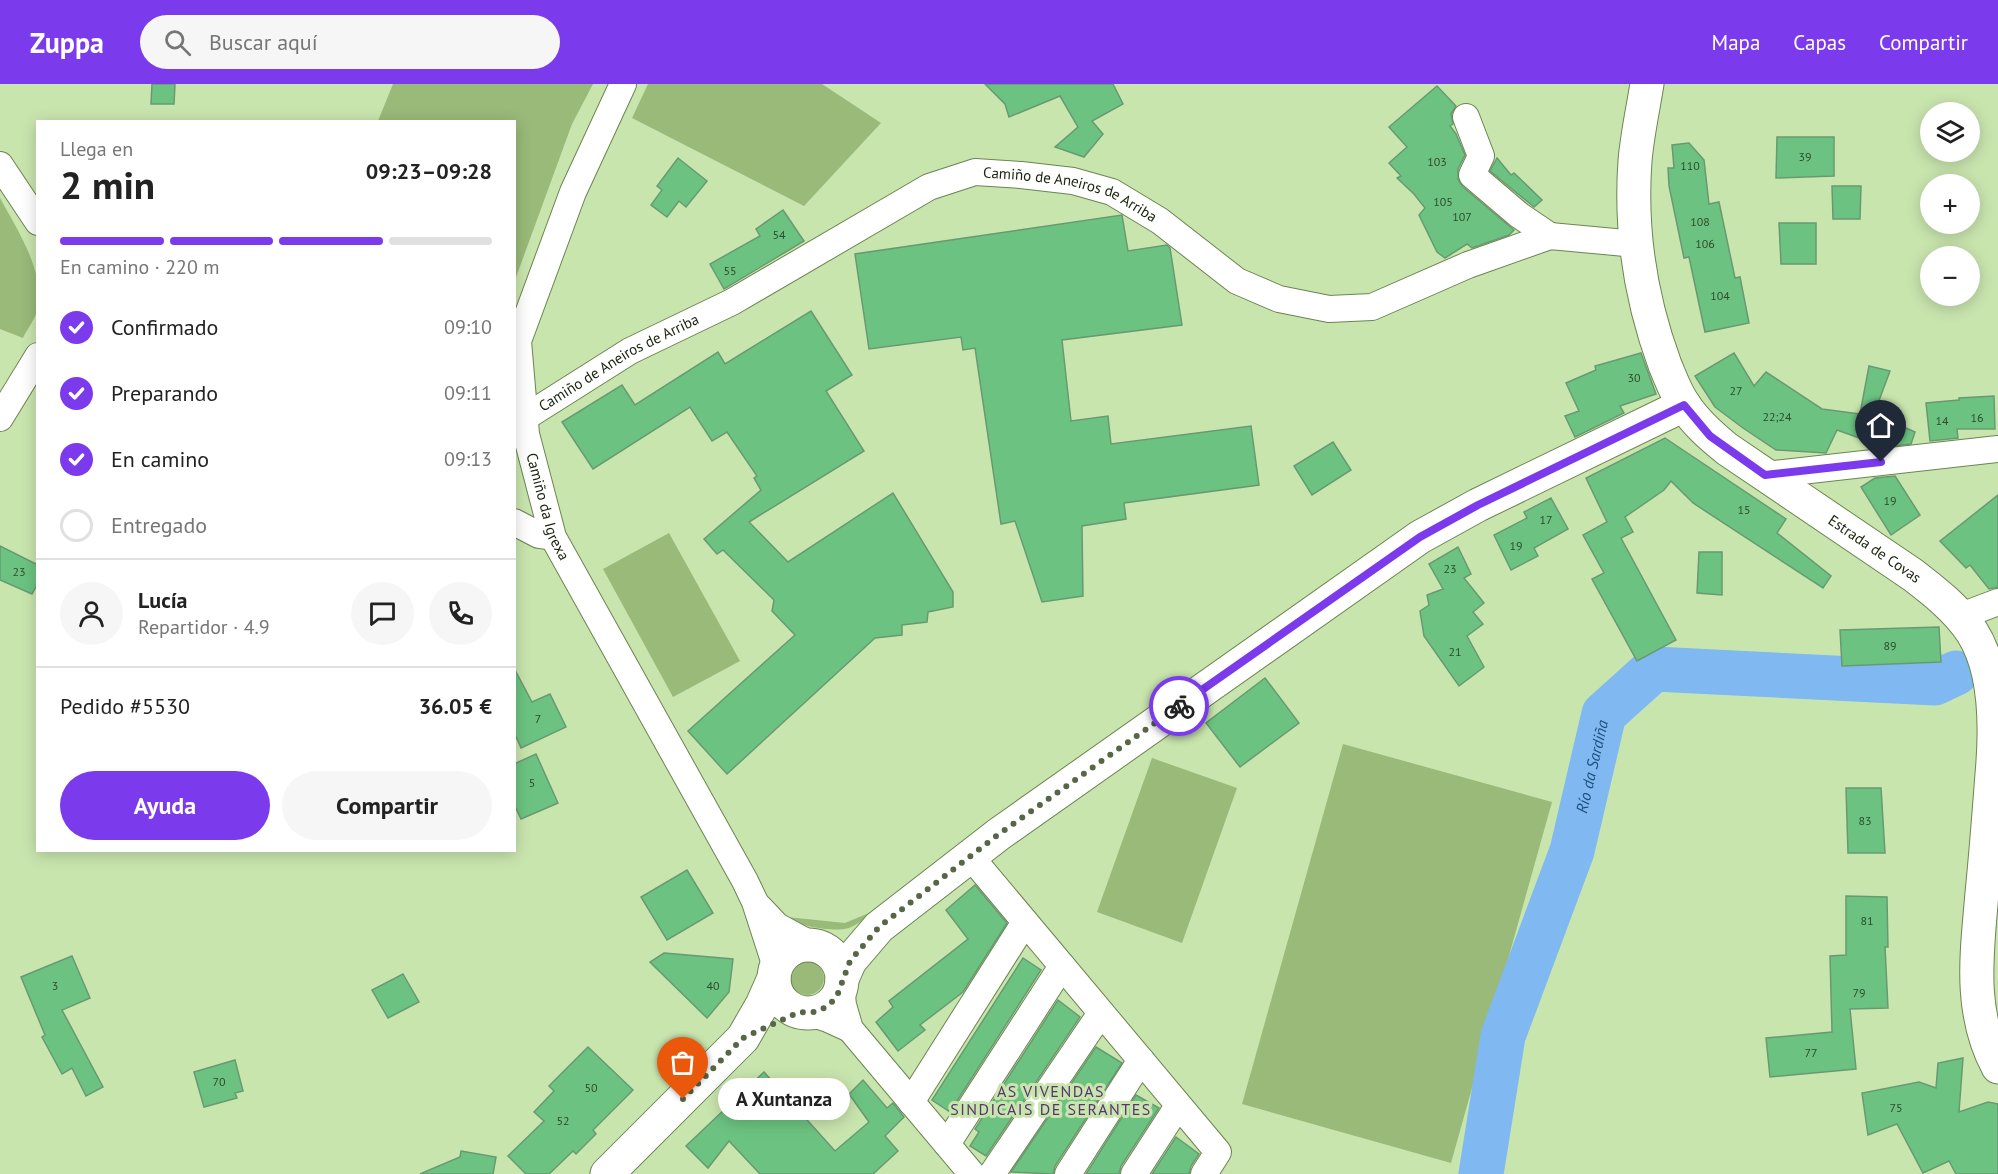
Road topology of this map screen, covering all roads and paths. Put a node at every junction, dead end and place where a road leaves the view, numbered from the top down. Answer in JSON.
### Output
{"nodes":[{"id":1,"x":623,"y":84,"type":"edge"},
{"id":2,"x":1647,"y":84,"type":"edge"},
{"id":3,"x":1466,"y":117,"type":"dead end"},
{"id":4,"x":0,"y":165,"type":"edge"},
{"id":5,"x":36,"y":219,"type":"edge"},
{"id":6,"x":1550,"y":236,"type":"junction"},
{"id":7,"x":1636,"y":244,"type":"junction"},
{"id":8,"x":36,"y":359,"type":"edge"},
{"id":9,"x":1684,"y":405,"type":"junction"},
{"id":10,"x":0,"y":418,"type":"edge"},
{"id":11,"x":524,"y":418,"type":"junction"},
{"id":12,"x":1998,"y":449,"type":"edge"},
{"id":13,"x":1765,"y":475,"type":"junction"},
{"id":14,"x":516,"y":523,"type":"edge"},
{"id":15,"x":552,"y":537,"type":"junction"},
{"id":16,"x":1998,"y":602,"type":"edge"},
{"id":17,"x":1961,"y":616,"type":"junction"},
{"id":18,"x":970,"y":856,"type":"junction"},
{"id":19,"x":755,"y":902,"type":"junction"},
{"id":20,"x":1025,"y":922,"type":"junction"},
{"id":21,"x":879,"y":927,"type":"junction"},
{"id":22,"x":814,"y":945,"type":"junction"},
{"id":23,"x":1062,"y":966,"type":"junction"},
{"id":24,"x":775,"y":972,"type":"junction"},
{"id":25,"x":842,"y":982,"type":"junction"},
{"id":26,"x":804,"y":1012,"type":"junction"},
{"id":27,"x":1101,"y":1013,"type":"junction"},
{"id":28,"x":850,"y":1029,"type":"junction"},
{"id":29,"x":743,"y":1038,"type":"junction"},
{"id":30,"x":1141,"y":1060,"type":"junction"},
{"id":31,"x":1998,"y":1067,"type":"edge"},
{"id":32,"x":911,"y":1102,"type":"junction"},
{"id":33,"x":1178,"y":1106,"type":"junction"},
{"id":34,"x":947,"y":1144,"type":"junction"},
{"id":35,"x":607,"y":1174,"type":"edge"},
{"id":36,"x":972,"y":1174,"type":"edge"},
{"id":37,"x":992,"y":1174,"type":"edge"},
{"id":38,"x":1068,"y":1174,"type":"edge"},
{"id":39,"x":1134,"y":1174,"type":"edge"},
{"id":40,"x":1204,"y":1174,"type":"edge"}],
"edges":[{"from":1,"to":11,"type":"street","name":"Camiño da Igrexa"},
{"from":2,"to":7,"type":"main road","name":"Estrada de Covas"},
{"from":3,"to":6,"type":"street"},
{"from":4,"to":5,"type":"street"},
{"from":6,"to":7,"type":"street","name":"Camiño de Aneiros de Arriba"},
{"from":6,"to":11,"type":"street","name":"Camiño de Aneiros de Arriba"},
{"from":7,"to":9,"type":"main road","name":"Estrada de Covas"},
{"from":8,"to":10,"type":"street"},
{"from":9,"to":13,"type":"main road","name":"Estrada de Covas"},
{"from":9,"to":18,"type":"main road"},
{"from":11,"to":15,"type":"street","name":"Camiño da Igrexa"},
{"from":12,"to":13,"type":"street"},
{"from":13,"to":17,"type":"main road","name":"Estrada de Covas"},
{"from":14,"to":15,"type":"street"},
{"from":15,"to":19,"type":"street","name":"Camiño da Igrexa"},
{"from":16,"to":17,"type":"street"},
{"from":17,"to":31,"type":"main road","name":"Estrada de Covas"},
{"from":18,"to":20,"type":"street"},
{"from":18,"to":21,"type":"main road"},
{"from":19,"to":22,"type":"street"},
{"from":19,"to":24,"type":"street"},
{"from":20,"to":23,"type":"street"},
{"from":20,"to":32,"type":"street"},
{"from":21,"to":22,"type":"main road"},
{"from":21,"to":25,"type":"main road"},
{"from":22,"to":24,"type":"main road"},
{"from":22,"to":25,"type":"main road"},
{"from":23,"to":27,"type":"street"},
{"from":23,"to":34,"type":"street"},
{"from":24,"to":26,"type":"main road"},
{"from":24,"to":29,"type":"main road"},
{"from":25,"to":26,"type":"main road"},
{"from":25,"to":28,"type":"street"},
{"from":26,"to":28,"type":"street"},
{"from":26,"to":29,"type":"main road"},
{"from":27,"to":30,"type":"street"},
{"from":27,"to":37,"type":"street"},
{"from":28,"to":32,"type":"street"},
{"from":29,"to":35,"type":"main road"},
{"from":30,"to":33,"type":"street"},
{"from":30,"to":38,"type":"street"},
{"from":32,"to":34,"type":"street"},
{"from":33,"to":39,"type":"street"},
{"from":33,"to":40,"type":"street"},
{"from":34,"to":36,"type":"street"}]}
